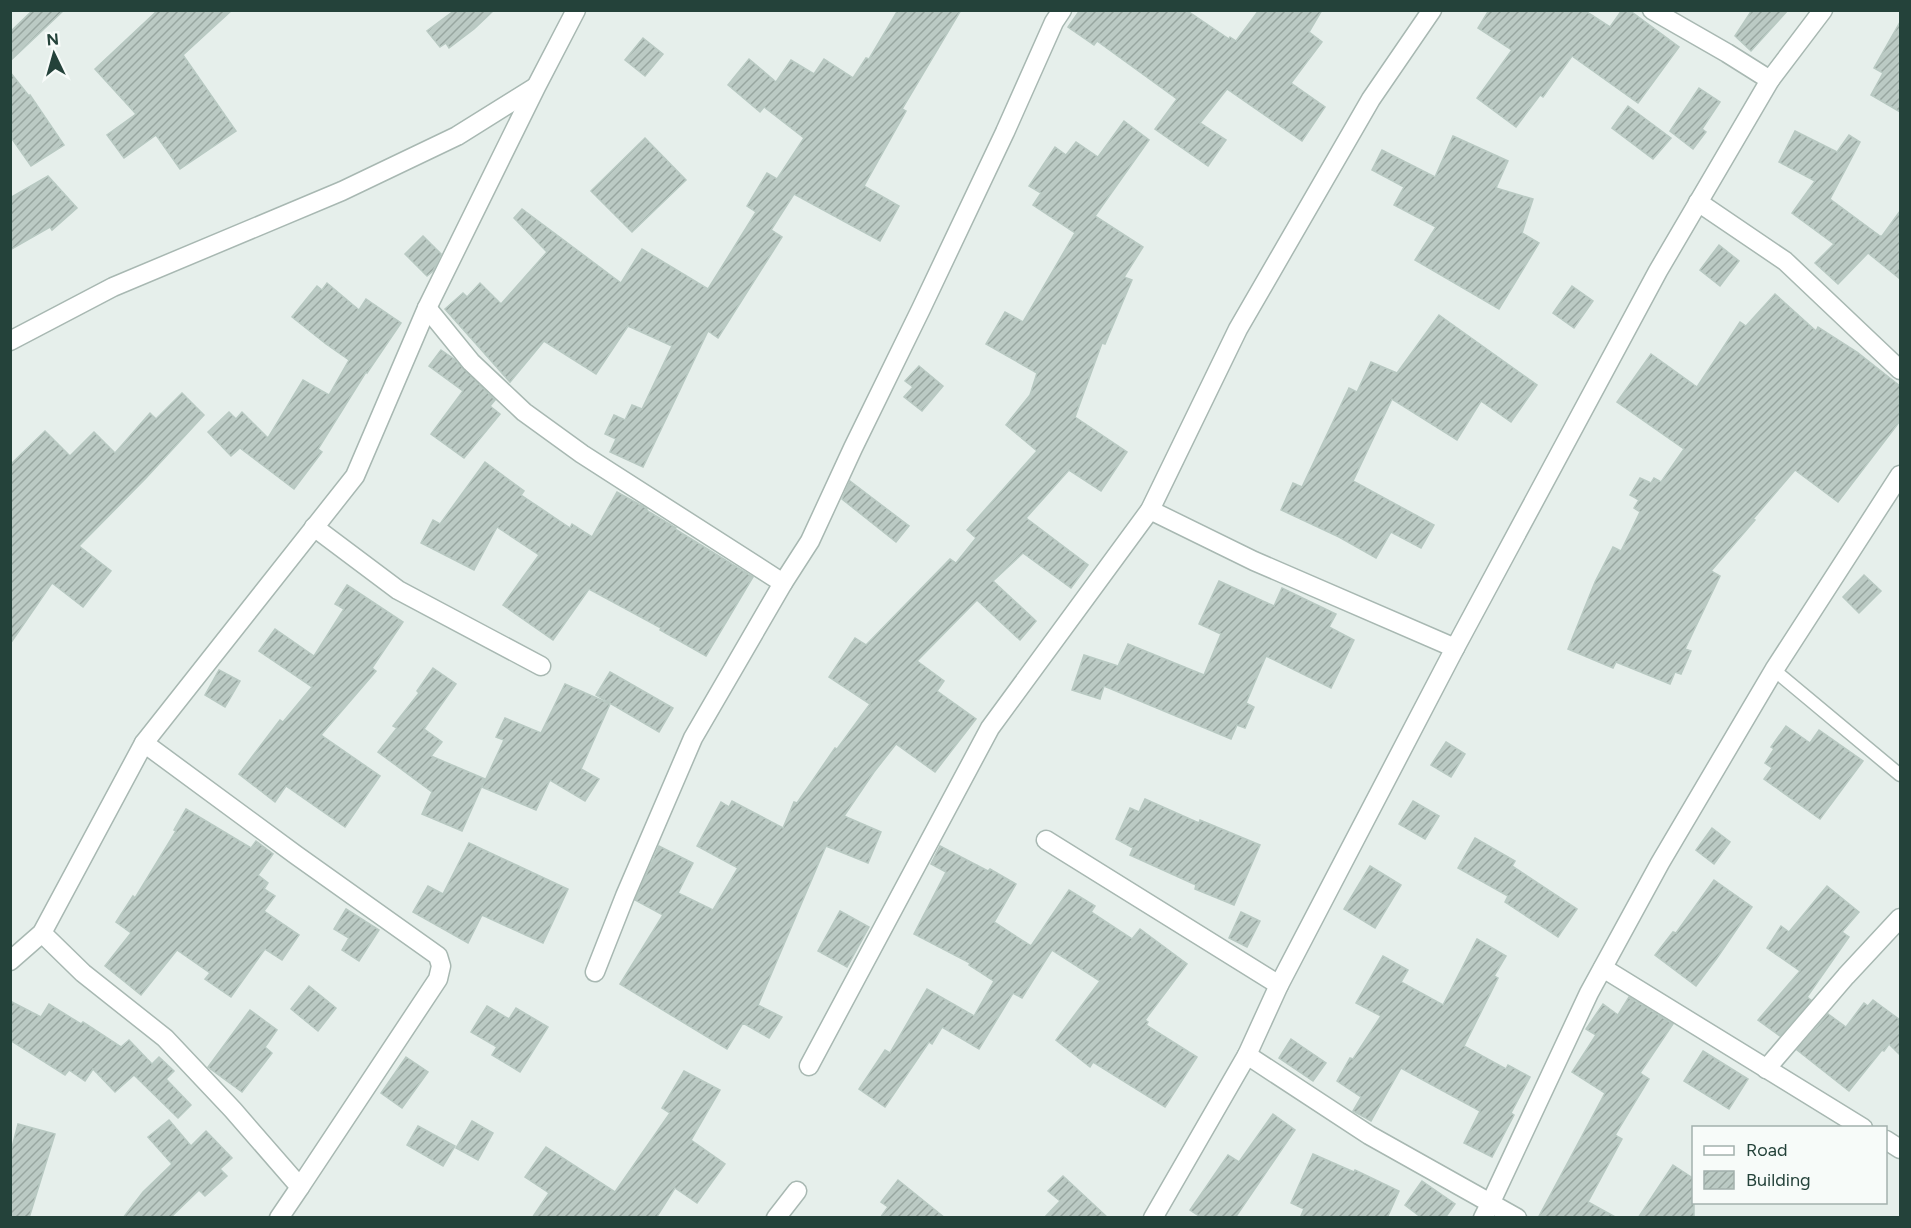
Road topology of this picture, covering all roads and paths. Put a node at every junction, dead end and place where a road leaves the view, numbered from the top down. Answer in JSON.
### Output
{"nodes":[{"id":1,"x":576,"y":10,"type":"edge"},
{"id":2,"x":1062,"y":10,"type":"edge"},
{"id":3,"x":1432,"y":10,"type":"edge"},
{"id":4,"x":1652,"y":10,"type":"edge"},
{"id":5,"x":1823,"y":10,"type":"edge"},
{"id":6,"x":1770,"y":80,"type":"junction"},
{"id":7,"x":536,"y":87,"type":"junction"},
{"id":8,"x":1698,"y":202,"type":"junction"},
{"id":9,"x":427,"y":308,"type":"junction"},
{"id":10,"x":10,"y":341,"type":"edge"},
{"id":11,"x":1900,"y":370,"type":"edge"},
{"id":12,"x":1900,"y":476,"type":"edge"},
{"id":13,"x":1150,"y":510,"type":"junction"},
{"id":14,"x":314,"y":527,"type":"junction"},
{"id":15,"x":783,"y":583,"type":"junction"},
{"id":16,"x":1455,"y":648,"type":"junction"},
{"id":17,"x":541,"y":666,"type":"dead end"},
{"id":18,"x":1774,"y":670,"type":"junction"},
{"id":19,"x":144,"y":743,"type":"junction"},
{"id":20,"x":1900,"y":775,"type":"edge"},
{"id":21,"x":1046,"y":840,"type":"dead end"},
{"id":22,"x":1900,"y":918,"type":"edge"},
{"id":23,"x":42,"y":933,"type":"junction"},
{"id":24,"x":10,"y":961,"type":"edge"},
{"id":25,"x":1603,"y":968,"type":"junction"},
{"id":26,"x":595,"y":972,"type":"dead end"},
{"id":27,"x":1279,"y":985,"type":"junction"},
{"id":28,"x":1247,"y":1055,"type":"junction"},
{"id":29,"x":809,"y":1066,"type":"dead end"},
{"id":30,"x":1766,"y":1069,"type":"junction"},
{"id":31,"x":1860,"y":1126,"type":"edge"},
{"id":32,"x":1887,"y":1141,"type":"edge"},
{"id":33,"x":1900,"y":1149,"type":"edge"},
{"id":34,"x":300,"y":1187,"type":"junction"},
{"id":35,"x":797,"y":1191,"type":"dead end"},
{"id":36,"x":1487,"y":1210,"type":"edge"},
{"id":37,"x":279,"y":1218,"type":"edge"},
{"id":38,"x":776,"y":1218,"type":"edge"},
{"id":39,"x":1153,"y":1218,"type":"edge"},
{"id":40,"x":1517,"y":1218,"type":"edge"}],
"edges":[{"from":1,"to":7,"type":"street"},
{"from":2,"to":15,"type":"street"},
{"from":3,"to":13,"type":"street"},
{"from":4,"to":6,"type":"street"},
{"from":5,"to":6,"type":"street"},
{"from":6,"to":8,"type":"street"},
{"from":7,"to":9,"type":"street"},
{"from":7,"to":10,"type":"street"},
{"from":8,"to":11,"type":"street"},
{"from":8,"to":16,"type":"street"},
{"from":9,"to":14,"type":"street"},
{"from":9,"to":15,"type":"street"},
{"from":12,"to":18,"type":"street"},
{"from":13,"to":16,"type":"street"},
{"from":13,"to":29,"type":"street"},
{"from":14,"to":17,"type":"street"},
{"from":14,"to":19,"type":"street"},
{"from":15,"to":26,"type":"street"},
{"from":16,"to":27,"type":"street"},
{"from":18,"to":20,"type":"lane"},
{"from":18,"to":25,"type":"street"},
{"from":19,"to":23,"type":"street"},
{"from":19,"to":34,"type":"street"},
{"from":21,"to":27,"type":"street"},
{"from":22,"to":30,"type":"street"},
{"from":23,"to":24,"type":"street"},
{"from":23,"to":34,"type":"street"},
{"from":25,"to":30,"type":"street"},
{"from":25,"to":36,"type":"street"},
{"from":27,"to":28,"type":"street"},
{"from":28,"to":36,"type":"street"},
{"from":28,"to":39,"type":"street"},
{"from":30,"to":31,"type":"street"},
{"from":32,"to":33,"type":"street"},
{"from":34,"to":37,"type":"street"},
{"from":35,"to":38,"type":"street"},
{"from":36,"to":40,"type":"street"}]}
